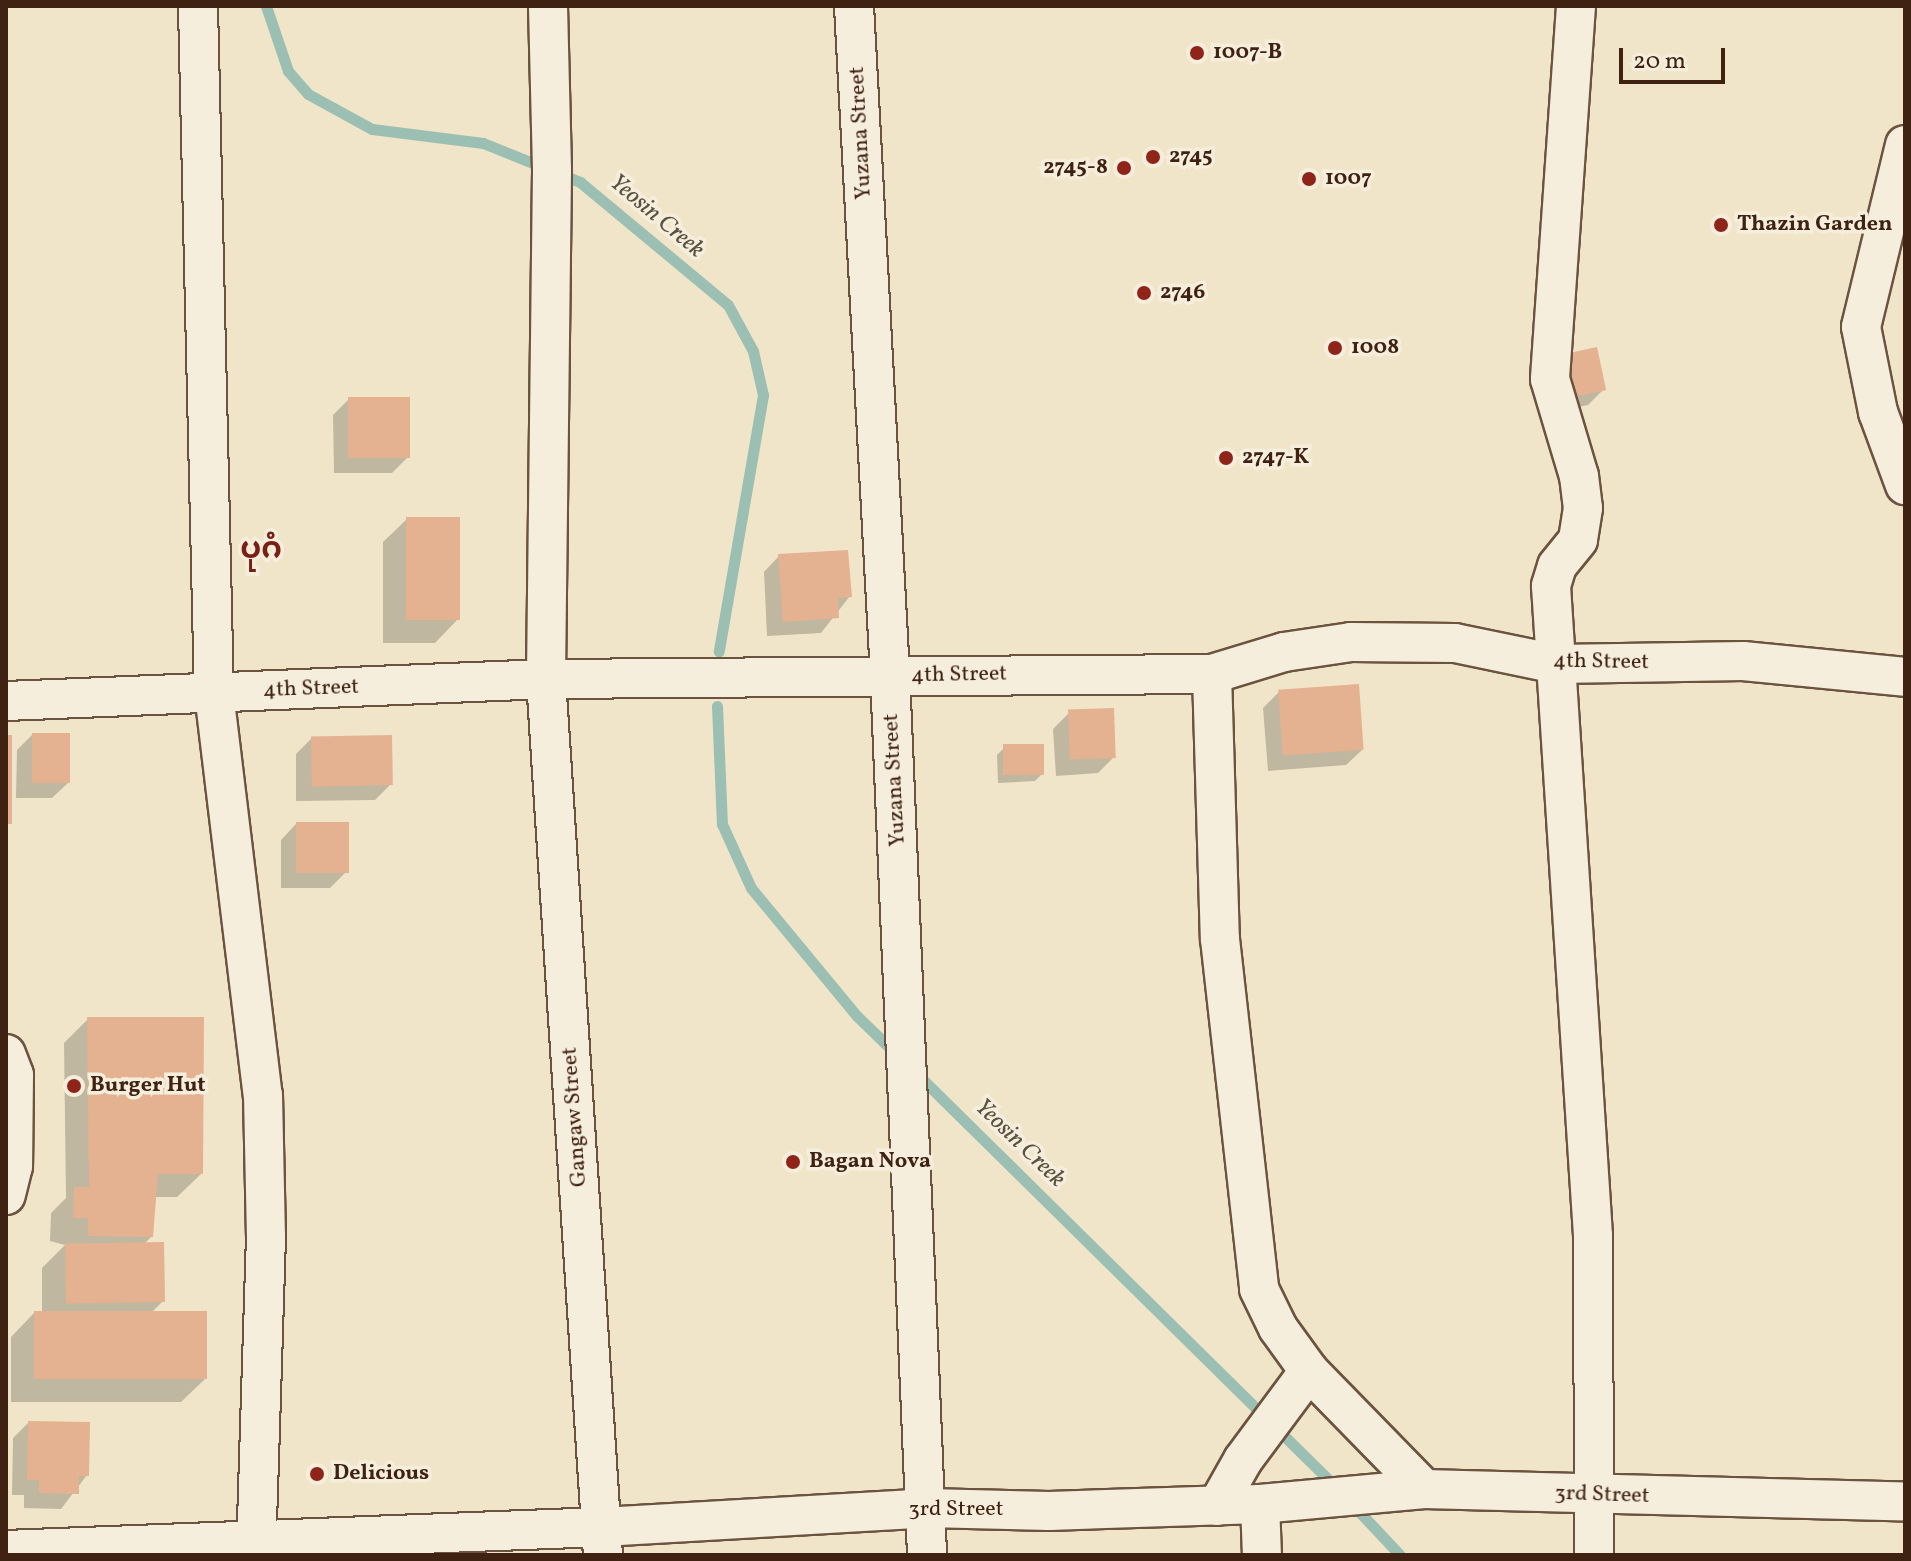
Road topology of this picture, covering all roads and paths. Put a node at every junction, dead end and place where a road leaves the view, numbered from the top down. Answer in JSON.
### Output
{"nodes":[{"id":1,"x":198,"y":6,"type":"edge"},
{"id":2,"x":548,"y":6,"type":"edge"},
{"id":3,"x":854,"y":6,"type":"edge"},
{"id":4,"x":1576,"y":6,"type":"edge"},
{"id":5,"x":1905,"y":145,"type":"edge"},
{"id":6,"x":1905,"y":485,"type":"edge"},
{"id":7,"x":1556,"y":664,"type":"junction"},
{"id":8,"x":1212,"y":674,"type":"junction"},
{"id":9,"x":890,"y":675,"type":"junction"},
{"id":10,"x":1905,"y":677,"type":"edge"},
{"id":11,"x":546,"y":679,"type":"junction"},
{"id":12,"x":214,"y":693,"type":"junction"},
{"id":13,"x":6,"y":701,"type":"edge"},
{"id":14,"x":6,"y":1054,"type":"edge"},
{"id":15,"x":6,"y":1195,"type":"edge"},
{"id":16,"x":1309,"y":1371,"type":"junction"},
{"id":17,"x":1424,"y":1489,"type":"junction"},
{"id":18,"x":1594,"y":1495,"type":"junction"},
{"id":19,"x":1905,"y":1502,"type":"edge"},
{"id":20,"x":1260,"y":1504,"type":"junction"},
{"id":21,"x":1217,"y":1506,"type":"junction"},
{"id":22,"x":927,"y":1508,"type":"junction"},
{"id":23,"x":603,"y":1541,"type":"edge"},
{"id":24,"x":256,"y":1548,"type":"edge"},
{"id":25,"x":6,"y":1550,"type":"edge"},
{"id":26,"x":927,"y":1555,"type":"edge"},
{"id":27,"x":1262,"y":1555,"type":"edge"},
{"id":28,"x":1594,"y":1555,"type":"edge"}],
"edges":[{"from":1,"to":12,"type":"street"},
{"from":2,"to":11,"type":"street","name":"Gangaw Street"},
{"from":3,"to":9,"type":"street","name":"Yuzana Street"},
{"from":4,"to":7,"type":"street"},
{"from":5,"to":6,"type":"street"},
{"from":7,"to":8,"type":"street","name":"4th Street"},
{"from":7,"to":10,"type":"street","name":"4th Street"},
{"from":7,"to":18,"type":"street"},
{"from":8,"to":9,"type":"street","name":"4th Street"},
{"from":8,"to":16,"type":"street"},
{"from":9,"to":11,"type":"street","name":"4th Street"},
{"from":9,"to":22,"type":"street","name":"Yuzana Street"},
{"from":11,"to":12,"type":"street","name":"4th Street"},
{"from":11,"to":23,"type":"street","name":"Gangaw Street"},
{"from":12,"to":13,"type":"street","name":"4th Street"},
{"from":12,"to":24,"type":"street"},
{"from":14,"to":15,"type":"street"},
{"from":16,"to":17,"type":"street"},
{"from":16,"to":21,"type":"street"},
{"from":17,"to":18,"type":"street","name":"3rd Street"},
{"from":17,"to":20,"type":"street","name":"3rd Street"},
{"from":18,"to":19,"type":"street","name":"3rd Street"},
{"from":18,"to":28,"type":"street"},
{"from":20,"to":21,"type":"street","name":"3rd Street"},
{"from":20,"to":27,"type":"street"},
{"from":21,"to":22,"type":"street","name":"3rd Street"},
{"from":22,"to":23,"type":"street","name":"3rd Street"},
{"from":22,"to":26,"type":"street","name":"Yuzana Street"},
{"from":23,"to":24,"type":"street","name":"3rd Street"},
{"from":24,"to":25,"type":"street","name":"3rd Street"}]}
